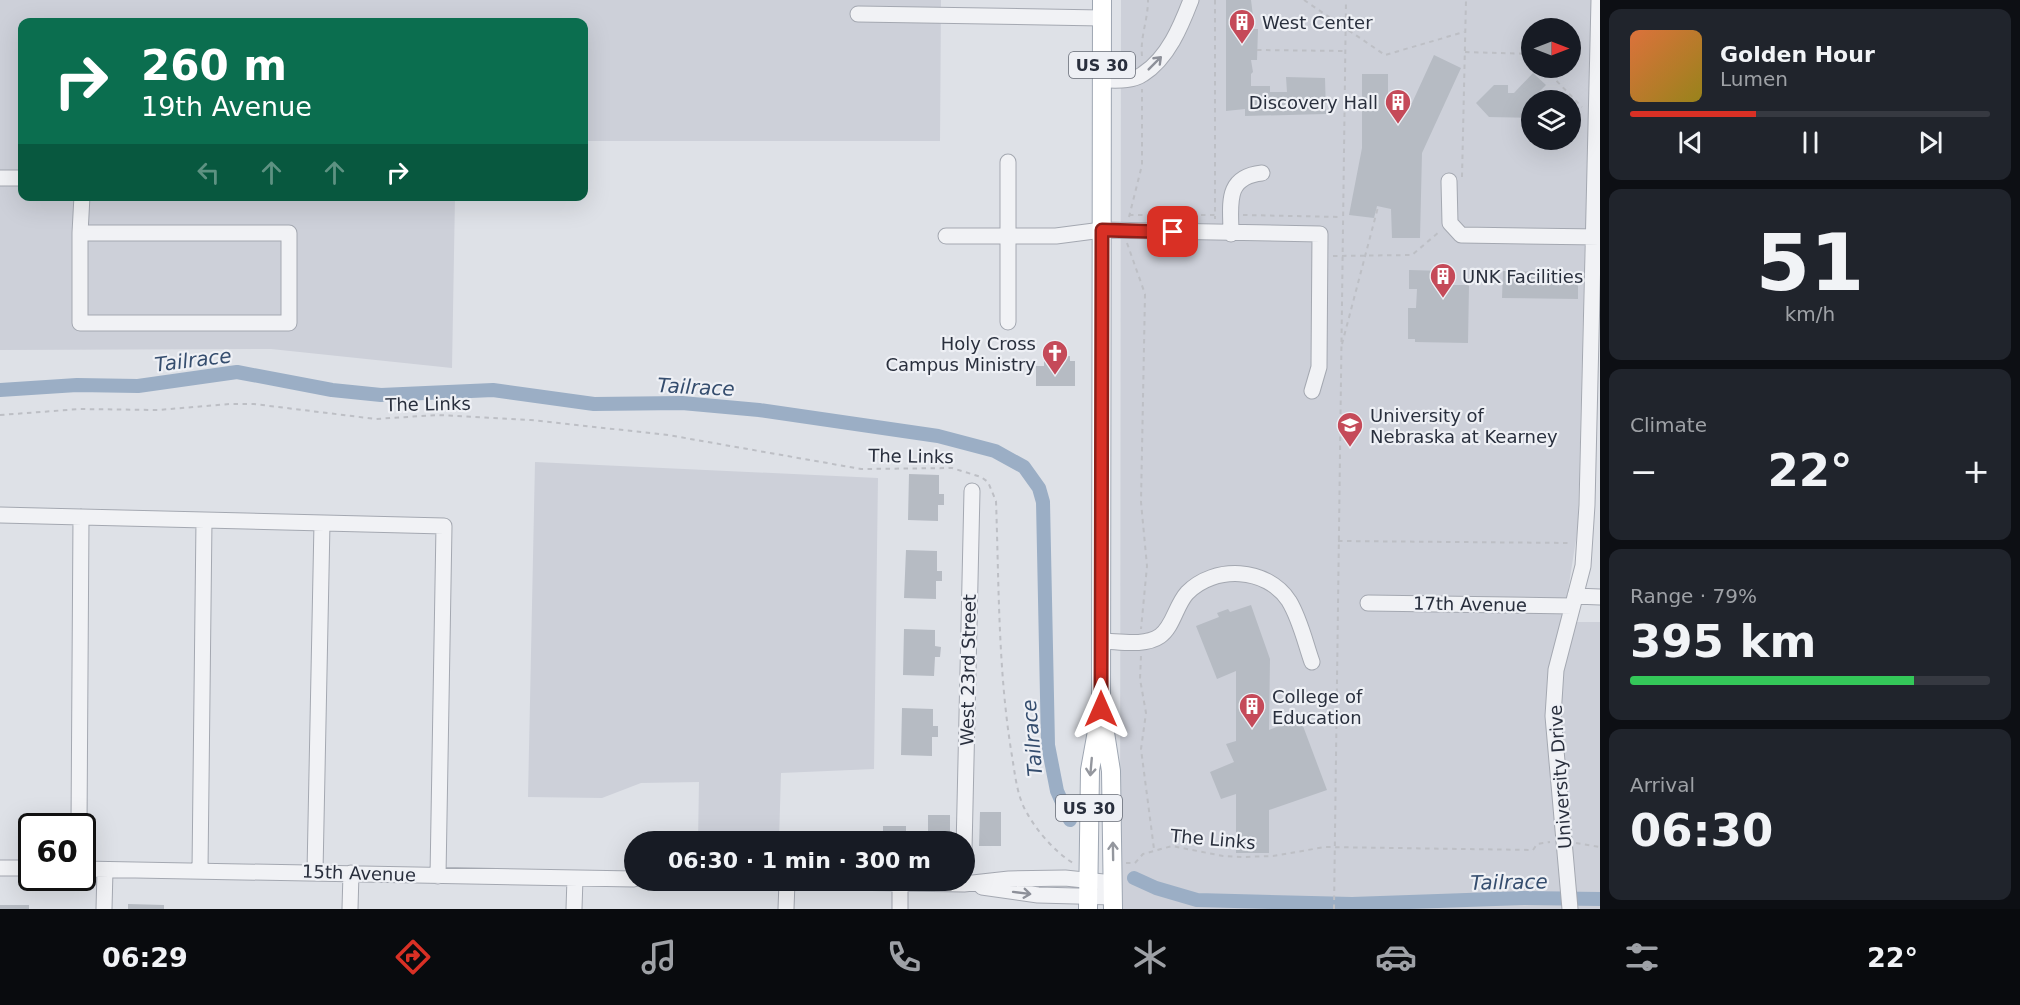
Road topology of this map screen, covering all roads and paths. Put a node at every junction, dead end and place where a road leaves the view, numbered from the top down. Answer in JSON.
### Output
{"nodes":[{"id":1,"x":1148,"y":0,"type":"edge"},
{"id":2,"x":1191,"y":0,"type":"edge"},
{"id":3,"x":1215,"y":0,"type":"edge"},
{"id":4,"x":1304,"y":0,"type":"edge"},
{"id":5,"x":1346,"y":0,"type":"edge"},
{"id":6,"x":1466,"y":0,"type":"edge"},
{"id":7,"x":1599,"y":0,"type":"edge"},
{"id":8,"x":1102,"y":9,"type":"edge"},
{"id":9,"x":858,"y":14,"type":"dead end"},
{"id":10,"x":1345,"y":27,"type":"junction"},
{"id":11,"x":1465,"y":31,"type":"junction"},
{"id":12,"x":1257,"y":50,"type":"dead end"},
{"id":13,"x":1345,"y":51,"type":"junction"},
{"id":14,"x":1465,"y":52,"type":"junction"},
{"id":15,"x":1521,"y":54,"type":"edge"},
{"id":16,"x":1143,"y":74,"type":"junction"},
{"id":17,"x":1554,"y":78,"type":"edge"},
{"id":18,"x":1102,"y":80,"type":"junction"},
{"id":19,"x":1596,"y":121,"type":"junction"},
{"id":20,"x":1008,"y":162,"type":"dead end"},
{"id":21,"x":1262,"y":173,"type":"dead end"},
{"id":22,"x":0,"y":178,"type":"edge"},
{"id":23,"x":18,"y":178,"type":"edge"},
{"id":24,"x":1456,"y":179,"type":"joint"},
{"id":25,"x":82,"y":201,"type":"edge"},
{"id":26,"x":1378,"y":207,"type":"dead end"},
{"id":27,"x":1129,"y":215,"type":"junction"},
{"id":28,"x":1215,"y":215,"type":"junction"},
{"id":29,"x":1232,"y":215,"type":"junction"},
{"id":30,"x":1343,"y":218,"type":"junction"},
{"id":31,"x":1450,"y":223,"type":"junction"},
{"id":32,"x":1102,"y":230,"type":"junction"},
{"id":33,"x":1125,"y":230,"type":"junction"},
{"id":34,"x":80,"y":234,"type":"junction"},
{"id":35,"x":1215,"y":234,"type":"junction"},
{"id":36,"x":1232,"y":234,"type":"junction"},
{"id":37,"x":946,"y":236,"type":"dead end"},
{"id":38,"x":1008,"y":236,"type":"junction"},
{"id":39,"x":1596,"y":237,"type":"edge"},
{"id":40,"x":1343,"y":255,"type":"junction"},
{"id":41,"x":1365,"y":255,"type":"junction"},
{"id":42,"x":1320,"y":256,"type":"junction"},
{"id":43,"x":1008,"y":322,"type":"dead end"},
{"id":44,"x":1595,"y":323,"type":"edge"},
{"id":45,"x":1341,"y":348,"type":"junction"},
{"id":46,"x":1312,"y":391,"type":"dead end"},
{"id":47,"x":0,"y":415,"type":"edge"},
{"id":48,"x":972,"y":491,"type":"dead end"},
{"id":49,"x":0,"y":516,"type":"edge"},
{"id":50,"x":81,"y":517,"type":"junction"},
{"id":51,"x":204,"y":520,"type":"junction"},
{"id":52,"x":322,"y":523,"type":"junction"},
{"id":53,"x":1338,"y":541,"type":"junction"},
{"id":54,"x":1575,"y":543,"type":"dead end"},
{"id":55,"x":1600,"y":597,"type":"edge"},
{"id":56,"x":1573,"y":601,"type":"junction"},
{"id":57,"x":1368,"y":603,"type":"dead end"},
{"id":58,"x":1101,"y":641,"type":"junction"},
{"id":59,"x":1141,"y":642,"type":"junction"},
{"id":60,"x":1312,"y":662,"type":"dead end"},
{"id":61,"x":1101,"y":709,"type":"junction"},
{"id":62,"x":79,"y":813,"type":"edge"},
{"id":63,"x":964,"y":831,"type":"edge"},
{"id":64,"x":1564,"y":842,"type":"junction"},
{"id":65,"x":1335,"y":847,"type":"junction"},
{"id":66,"x":1600,"y":847,"type":"edge"},
{"id":67,"x":1154,"y":849,"type":"junction"},
{"id":68,"x":1113,"y":863,"type":"junction"},
{"id":69,"x":0,"y":868,"type":"edge"},
{"id":70,"x":18,"y":868,"type":"edge"},
{"id":71,"x":96,"y":870,"type":"edge"},
{"id":72,"x":105,"y":870,"type":"junction"},
{"id":73,"x":200,"y":870,"type":"junction"},
{"id":74,"x":315,"y":872,"type":"junction"},
{"id":75,"x":351,"y":873,"type":"junction"},
{"id":76,"x":438,"y":876,"type":"junction"},
{"id":77,"x":575,"y":878,"type":"junction"},
{"id":78,"x":624,"y":879,"type":"edge"},
{"id":79,"x":975,"y":882,"type":"edge"},
{"id":80,"x":1088,"y":887,"type":"edge"},
{"id":81,"x":787,"y":891,"type":"edge"},
{"id":82,"x":900,"y":891,"type":"edge"},
{"id":83,"x":1113,"y":896,"type":"edge"},
{"id":84,"x":104,"y":909,"type":"edge"},
{"id":85,"x":350,"y":909,"type":"edge"},
{"id":86,"x":574,"y":909,"type":"edge"},
{"id":87,"x":786,"y":909,"type":"edge"},
{"id":88,"x":900,"y":909,"type":"edge"},
{"id":89,"x":1334,"y":909,"type":"edge"},
{"id":90,"x":1570,"y":909,"type":"edge"}],
"edges":[{"from":1,"to":16,"type":"path"},
{"from":16,"to":2,"type":"street","one_way":true},
{"from":3,"to":28,"type":"path"},
{"from":4,"to":10,"type":"path"},
{"from":5,"to":10,"type":"path"},
{"from":6,"to":11,"type":"path"},
{"from":7,"to":19,"type":"street","name":"University Drive"},
{"from":8,"to":9,"type":"street"},
{"from":8,"to":18,"type":"main road","number":"US 30"},
{"from":10,"to":11,"type":"path"},
{"from":10,"to":13,"type":"path"},
{"from":11,"to":14,"type":"path"},
{"from":12,"to":13,"type":"path"},
{"from":13,"to":30,"type":"path"},
{"from":14,"to":15,"type":"path"},
{"from":14,"to":24,"type":"path"},
{"from":16,"to":18,"type":"street"},
{"from":16,"to":27,"type":"path"},
{"from":17,"to":19,"type":"path"},
{"from":18,"to":32,"type":"main road","number":"US 30"},
{"from":19,"to":39,"type":"street","name":"University Drive"},
{"from":20,"to":38,"type":"street"},
{"from":21,"to":29,"type":"street"},
{"from":22,"to":23,"type":"street"},
{"from":24,"to":31,"type":"street"},
{"from":25,"to":34,"type":"street"},
{"from":26,"to":41,"type":"path"},
{"from":27,"to":28,"type":"path"},
{"from":27,"to":33,"type":"path"},
{"from":28,"to":29,"type":"path"},
{"from":28,"to":35,"type":"path"},
{"from":29,"to":30,"type":"path"},
{"from":29,"to":36,"type":"street"},
{"from":30,"to":40,"type":"path"},
{"from":31,"to":39,"type":"street"},
{"from":31,"to":41,"type":"path"},
{"from":32,"to":33,"type":"street"},
{"from":32,"to":38,"type":"street"},
{"from":32,"to":58,"type":"main road","number":"US 30"},
{"from":33,"to":35,"type":"street"},
{"from":33,"to":59,"type":"path"},
{"from":34,"to":34,"type":"street"},
{"from":35,"to":36,"type":"street"},
{"from":36,"to":42,"type":"street"},
{"from":37,"to":38,"type":"street"},
{"from":38,"to":43,"type":"street"},
{"from":39,"to":44,"type":"street","name":"University Drive"},
{"from":40,"to":41,"type":"path"},
{"from":40,"to":42,"type":"path"},
{"from":40,"to":45,"type":"path"},
{"from":41,"to":45,"type":"path"},
{"from":42,"to":46,"type":"street"},
{"from":44,"to":56,"type":"street","name":"University Drive"},
{"from":45,"to":53,"type":"path"},
{"from":47,"to":80,"type":"path","name":"The Links"},
{"from":48,"to":63,"type":"street","name":"West 23rd Street"},
{"from":49,"to":50,"type":"street"},
{"from":50,"to":51,"type":"street"},
{"from":50,"to":62,"type":"street"},
{"from":51,"to":52,"type":"street"},
{"from":51,"to":73,"type":"street"},
{"from":52,"to":74,"type":"street"},
{"from":52,"to":76,"type":"street"},
{"from":53,"to":54,"type":"path"},
{"from":53,"to":65,"type":"path"},
{"from":55,"to":56,"type":"street","name":"17th Avenue"},
{"from":56,"to":57,"type":"street","name":"17th Avenue"},
{"from":56,"to":64,"type":"street","name":"University Drive"},
{"from":58,"to":59,"type":"street"},
{"from":58,"to":61,"type":"main road","number":"US 30"},
{"from":59,"to":60,"type":"street"},
{"from":59,"to":67,"type":"path"},
{"from":68,"to":61,"type":"main road","number":"US 30","one_way":true},
{"from":61,"to":80,"type":"main road","number":"US 30","one_way":true},
{"from":64,"to":65,"type":"path","name":"The Links"},
{"from":64,"to":66,"type":"path","name":"The Links"},
{"from":64,"to":90,"type":"street","name":"University Drive"},
{"from":65,"to":67,"type":"path","name":"The Links"},
{"from":65,"to":89,"type":"path"},
{"from":67,"to":68,"type":"path","name":"The Links"},
{"from":68,"to":83,"type":"main road","number":"US 30"},
{"from":69,"to":70,"type":"street"},
{"from":71,"to":72,"type":"street","name":"15th Avenue"},
{"from":72,"to":73,"type":"street","name":"15th Avenue"},
{"from":72,"to":84,"type":"street"},
{"from":73,"to":74,"type":"street","name":"15th Avenue"},
{"from":74,"to":75,"type":"street","name":"15th Avenue"},
{"from":75,"to":76,"type":"street","name":"15th Avenue"},
{"from":75,"to":85,"type":"street"},
{"from":76,"to":77,"type":"street","name":"15th Avenue"},
{"from":77,"to":78,"type":"street","name":"15th Avenue"},
{"from":77,"to":86,"type":"street"},
{"from":79,"to":80,"type":"street"},
{"from":80,"to":83,"type":"street"},
{"from":81,"to":87,"type":"street"},
{"from":82,"to":88,"type":"street"}]}
